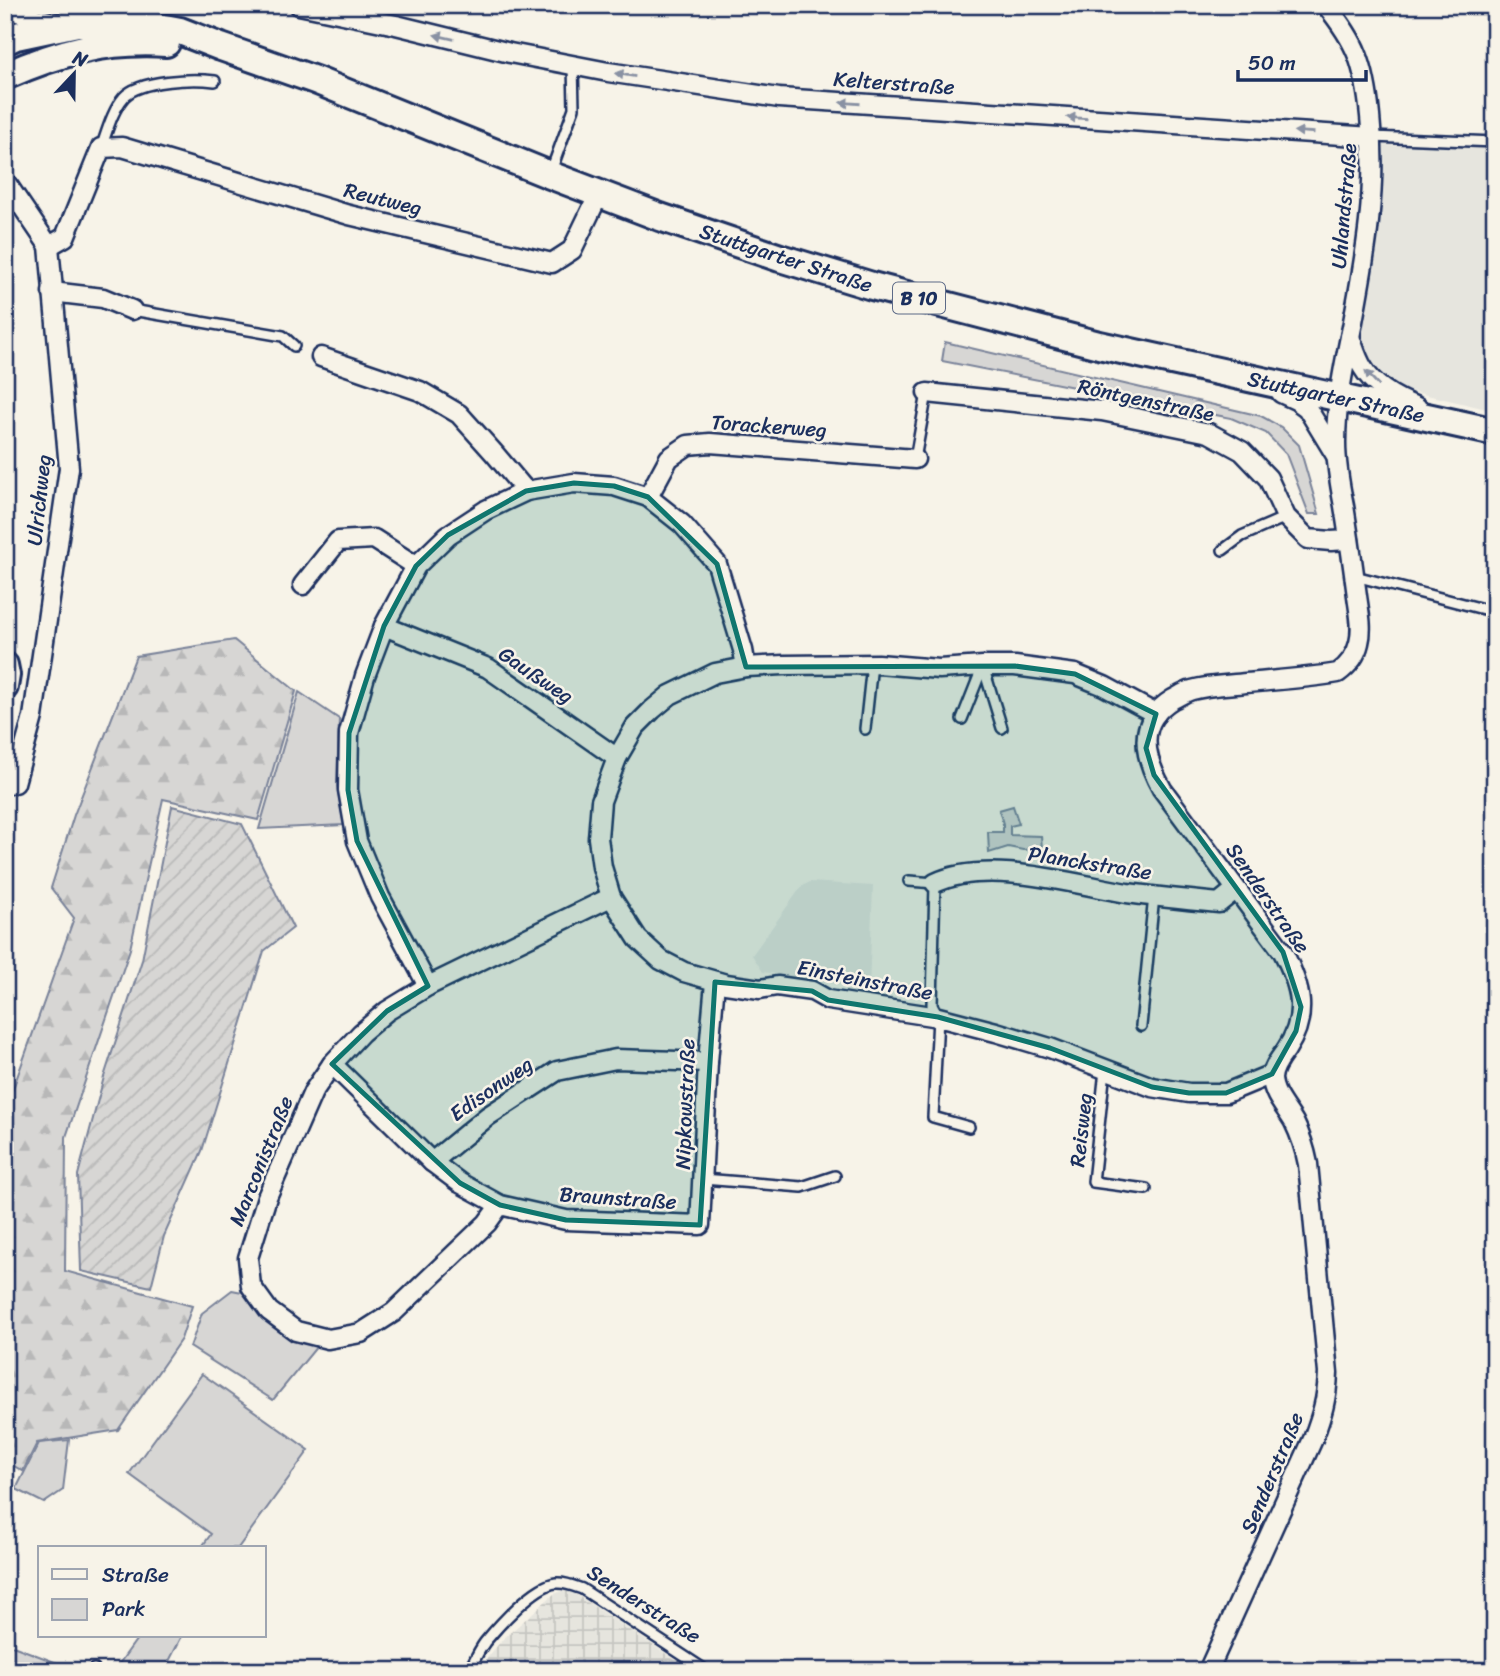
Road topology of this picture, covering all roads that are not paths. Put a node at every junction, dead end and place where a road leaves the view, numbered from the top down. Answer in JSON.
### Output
{"nodes":[{"id":1,"x":299,"y":5,"type":"edge"},
{"id":2,"x":1326,"y":5,"type":"edge"},
{"id":3,"x":5,"y":8,"type":"edge"},
{"id":4,"x":77,"y":23,"type":"junction"},
{"id":5,"x":5,"y":41,"type":"edge"},
{"id":6,"x":221,"y":47,"type":"junction"},
{"id":7,"x":573,"y":65,"type":"junction"},
{"id":8,"x":5,"y":76,"type":"edge"},
{"id":9,"x":215,"y":81,"type":"dead end"},
{"id":10,"x":1372,"y":136,"type":"junction"},
{"id":11,"x":1495,"y":142,"type":"edge"},
{"id":12,"x":101,"y":148,"type":"junction"},
{"id":13,"x":550,"y":175,"type":"junction"},
{"id":14,"x":5,"y":181,"type":"edge"},
{"id":15,"x":599,"y":194,"type":"junction"},
{"id":16,"x":49,"y":246,"type":"junction"},
{"id":17,"x":52,"y":292,"type":"junction"},
{"id":18,"x":132,"y":310,"type":"joint"},
{"id":19,"x":1350,"y":337,"type":"junction"},
{"id":20,"x":294,"y":346,"type":"dead end"},
{"id":21,"x":321,"y":357,"type":"dead end"},
{"id":22,"x":1247,"y":377,"type":"junction"},
{"id":23,"x":927,"y":393,"type":"joint"},
{"id":24,"x":1339,"y":397,"type":"junction"},
{"id":25,"x":1452,"y":422,"type":"junction"},
{"id":26,"x":1495,"y":432,"type":"edge"},
{"id":27,"x":1336,"y":457,"type":"junction"},
{"id":28,"x":915,"y":460,"type":"joint"},
{"id":29,"x":526,"y":491,"type":"junction"},
{"id":30,"x":648,"y":497,"type":"junction"},
{"id":31,"x":1286,"y":517,"type":"junction"},
{"id":32,"x":1349,"y":540,"type":"junction"},
{"id":33,"x":1223,"y":550,"type":"dead end"},
{"id":34,"x":416,"y":566,"type":"junction"},
{"id":35,"x":1355,"y":576,"type":"junction"},
{"id":36,"x":303,"y":585,"type":"dead end"},
{"id":37,"x":1495,"y":612,"type":"edge"},
{"id":38,"x":384,"y":626,"type":"junction"},
{"id":39,"x":872,"y":664,"type":"junction"},
{"id":40,"x":5,"y":665,"type":"edge"},
{"id":41,"x":983,"y":666,"type":"junction"},
{"id":42,"x":746,"y":667,"type":"junction"},
{"id":43,"x":5,"y":687,"type":"edge"},
{"id":44,"x":1156,"y":713,"type":"junction"},
{"id":45,"x":962,"y":719,"type":"dead end"},
{"id":46,"x":1002,"y":728,"type":"dead end"},
{"id":47,"x":865,"y":729,"type":"dead end"},
{"id":48,"x":617,"y":758,"type":"junction"},
{"id":49,"x":5,"y":785,"type":"edge"},
{"id":50,"x":909,"y":881,"type":"dead end"},
{"id":51,"x":935,"y":883,"type":"junction"},
{"id":52,"x":1235,"y":890,"type":"junction"},
{"id":53,"x":1154,"y":896,"type":"junction"},
{"id":54,"x":611,"y":897,"type":"junction"},
{"id":55,"x":715,"y":982,"type":"junction"},
{"id":56,"x":428,"y":986,"type":"junction"},
{"id":57,"x":938,"y":1017,"type":"junction"},
{"id":58,"x":1141,"y":1026,"type":"dead end"},
{"id":59,"x":708,"y":1062,"type":"junction"},
{"id":60,"x":332,"y":1064,"type":"junction"},
{"id":61,"x":1105,"y":1070,"type":"junction"},
{"id":62,"x":1272,"y":1074,"type":"junction"},
{"id":63,"x":969,"y":1127,"type":"dead end"},
{"id":64,"x":432,"y":1162,"type":"junction"},
{"id":65,"x":835,"y":1176,"type":"dead end"},
{"id":66,"x":703,"y":1180,"type":"junction"},
{"id":67,"x":1146,"y":1189,"type":"dead end"},
{"id":68,"x":500,"y":1205,"type":"junction"},
{"id":69,"x":469,"y":1671,"type":"edge"},
{"id":70,"x":707,"y":1671,"type":"edge"},
{"id":71,"x":1208,"y":1671,"type":"edge"}],
"edges":[{"from":7,"to":1,"type":"street","name":"Kelterstraße","one_way":true},
{"from":2,"to":10,"type":"street","name":"Uhlandstraße"},
{"from":3,"to":4,"type":"street"},
{"from":4,"to":5,"type":"main road","name":"Stuttgarter Straße","number":"B 10"},
{"from":4,"to":6,"type":"main road","name":"Stuttgarter Straße","number":"B 10"},
{"from":6,"to":8,"type":"main road","name":"Stuttgarter Straße","number":"B 10"},
{"from":6,"to":13,"type":"main road","name":"Stuttgarter Straße","number":"B 10"},
{"from":10,"to":7,"type":"street","name":"Kelterstraße","one_way":true},
{"from":7,"to":13,"type":"lane"},
{"from":9,"to":12,"type":"lane"},
{"from":10,"to":11,"type":"lane","name":"Kelterstraße"},
{"from":10,"to":19,"type":"street","name":"Uhlandstraße"},
{"from":12,"to":15,"type":"street","name":"Reutweg"},
{"from":12,"to":16,"type":"street"},
{"from":13,"to":15,"type":"main road","name":"Stuttgarter Straße","number":"B 10"},
{"from":14,"to":16,"type":"street"},
{"from":15,"to":22,"type":"main road","name":"Stuttgarter Straße","number":"B 10"},
{"from":16,"to":17,"type":"street"},
{"from":17,"to":18,"type":"street"},
{"from":17,"to":49,"type":"street","name":"Ulrichweg"},
{"from":18,"to":20,"type":"lane"},
{"from":19,"to":24,"type":"street","name":"Uhlandstraße"},
{"from":25,"to":19,"type":"street","one_way":true},
{"from":21,"to":29,"type":"street"},
{"from":22,"to":24,"type":"main road","name":"Stuttgarter Straße","number":"B 10"},
{"from":22,"to":27,"type":"street"},
{"from":23,"to":28,"type":"lane"},
{"from":23,"to":31,"type":"street","name":"Röntgenstraße"},
{"from":24,"to":25,"type":"main road","name":"Stuttgarter Straße","number":"B 10"},
{"from":24,"to":27,"type":"street"},
{"from":25,"to":26,"type":"main road","name":"Stuttgarter Straße","number":"B 10"},
{"from":27,"to":32,"type":"street"},
{"from":28,"to":30,"type":"street","name":"Torackerweg"},
{"from":29,"to":30,"type":"street"},
{"from":29,"to":34,"type":"street"},
{"from":30,"to":42,"type":"street"},
{"from":31,"to":32,"type":"street","name":"Röntgenstraße"},
{"from":31,"to":33,"type":"lane"},
{"from":32,"to":35,"type":"street"},
{"from":34,"to":36,"type":"street"},
{"from":34,"to":38,"type":"street"},
{"from":35,"to":37,"type":"lane"},
{"from":35,"to":44,"type":"street"},
{"from":38,"to":48,"type":"street","name":"Gaußweg"},
{"from":38,"to":56,"type":"street"},
{"from":39,"to":41,"type":"street","name":"Einsteinstraße"},
{"from":39,"to":42,"type":"street","name":"Einsteinstraße"},
{"from":39,"to":47,"type":"lane"},
{"from":40,"to":43,"type":"main road"},
{"from":41,"to":44,"type":"street","name":"Einsteinstraße"},
{"from":41,"to":45,"type":"lane"},
{"from":41,"to":46,"type":"lane"},
{"from":42,"to":48,"type":"street","name":"Einsteinstraße"},
{"from":44,"to":52,"type":"street","name":"Senderstraße"},
{"from":48,"to":54,"type":"street","name":"Einsteinstraße"},
{"from":50,"to":51,"type":"lane"},
{"from":51,"to":53,"type":"street","name":"Planckstraße"},
{"from":51,"to":57,"type":"lane"},
{"from":52,"to":53,"type":"street","name":"Planckstraße"},
{"from":52,"to":62,"type":"street","name":"Senderstraße"},
{"from":53,"to":58,"type":"lane"},
{"from":54,"to":55,"type":"street","name":"Einsteinstraße"},
{"from":54,"to":56,"type":"street","name":"Marconistraße"},
{"from":55,"to":57,"type":"street","name":"Einsteinstraße"},
{"from":55,"to":59,"type":"street","name":"Nipkowstraße"},
{"from":56,"to":60,"type":"street","name":"Marconistraße"},
{"from":57,"to":61,"type":"street","name":"Einsteinstraße"},
{"from":57,"to":63,"type":"lane"},
{"from":59,"to":64,"type":"street","name":"Edisonweg"},
{"from":59,"to":66,"type":"street","name":"Nipkowstraße"},
{"from":60,"to":64,"type":"street","name":"Braunstraße"},
{"from":60,"to":68,"type":"street","name":"Marconistraße"},
{"from":61,"to":62,"type":"street","name":"Einsteinstraße"},
{"from":61,"to":67,"type":"lane","name":"Reisweg"},
{"from":62,"to":71,"type":"street","name":"Senderstraße"},
{"from":64,"to":68,"type":"street","name":"Braunstraße"},
{"from":65,"to":66,"type":"lane","name":"Nipkowstraße"},
{"from":66,"to":68,"type":"street","name":"Braunstraße"},
{"from":69,"to":70,"type":"lane","name":"Senderstraße"}]}
